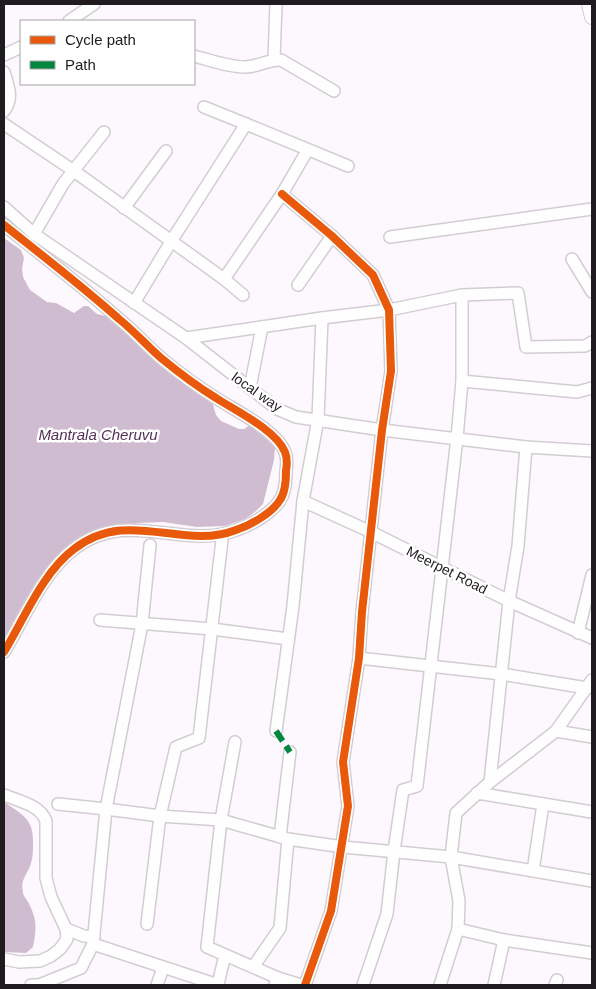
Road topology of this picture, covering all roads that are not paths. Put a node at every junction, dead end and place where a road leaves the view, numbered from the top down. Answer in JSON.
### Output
{"nodes":[{"id":1,"x":94,"y":4,"type":"edge"},
{"id":2,"x":276,"y":4,"type":"edge"},
{"id":3,"x":589,"y":4,"type":"edge"},
{"id":4,"x":592,"y":17,"type":"edge"},
{"id":5,"x":70,"y":20,"type":"edge"},
{"id":6,"x":20,"y":48,"type":"edge"},
{"id":7,"x":4,"y":56,"type":"edge"},
{"id":8,"x":195,"y":56,"type":"edge"},
{"id":9,"x":274,"y":59,"type":"junction"},
{"id":10,"x":4,"y":72,"type":"edge"},
{"id":11,"x":334,"y":91,"type":"dead end"},
{"id":12,"x":204,"y":107,"type":"dead end"},
{"id":13,"x":4,"y":110,"type":"edge"},
{"id":14,"x":4,"y":124,"type":"edge"},
{"id":15,"x":246,"y":124,"type":"junction"},
{"id":16,"x":104,"y":132,"type":"dead end"},
{"id":17,"x":166,"y":151,"type":"dead end"},
{"id":18,"x":307,"y":151,"type":"junction"},
{"id":19,"x":348,"y":166,"type":"dead end"},
{"id":20,"x":74,"y":171,"type":"junction"},
{"id":21,"x":282,"y":194,"type":"junction"},
{"id":22,"x":4,"y":207,"type":"edge"},
{"id":23,"x":124,"y":208,"type":"junction"},
{"id":24,"x":592,"y":209,"type":"edge"},
{"id":25,"x":4,"y":225,"type":"edge"},
{"id":26,"x":34,"y":234,"type":"junction"},
{"id":27,"x":332,"y":236,"type":"junction"},
{"id":28,"x":390,"y":238,"type":"dead end"},
{"id":29,"x":172,"y":240,"type":"junction"},
{"id":30,"x":572,"y":259,"type":"dead end"},
{"id":31,"x":224,"y":279,"type":"junction"},
{"id":32,"x":298,"y":285,"type":"dead end"},
{"id":33,"x":592,"y":292,"type":"edge"},
{"id":34,"x":243,"y":294,"type":"dead end"},
{"id":35,"x":462,"y":295,"type":"junction"},
{"id":36,"x":134,"y":303,"type":"junction"},
{"id":37,"x":389,"y":310,"type":"junction"},
{"id":38,"x":322,"y":318,"type":"junction"},
{"id":39,"x":262,"y":327,"type":"junction"},
{"id":40,"x":186,"y":338,"type":"junction"},
{"id":41,"x":592,"y":342,"type":"edge"},
{"id":42,"x":462,"y":381,"type":"junction"},
{"id":43,"x":250,"y":388,"type":"junction"},
{"id":44,"x":592,"y":388,"type":"edge"},
{"id":45,"x":318,"y":419,"type":"junction"},
{"id":46,"x":382,"y":430,"type":"junction"},
{"id":47,"x":457,"y":438,"type":"junction"},
{"id":48,"x":526,"y":447,"type":"junction"},
{"id":49,"x":592,"y":451,"type":"edge"},
{"id":50,"x":303,"y":501,"type":"junction"},
{"id":51,"x":371,"y":532,"type":"junction"},
{"id":52,"x":222,"y":540,"type":"dead end"},
{"id":53,"x":150,"y":545,"type":"dead end"},
{"id":54,"x":442,"y":567,"type":"junction"},
{"id":55,"x":592,"y":575,"type":"edge"},
{"id":56,"x":509,"y":601,"type":"junction"},
{"id":57,"x":100,"y":620,"type":"dead end"},
{"id":58,"x":142,"y":624,"type":"junction"},
{"id":59,"x":212,"y":629,"type":"junction"},
{"id":60,"x":578,"y":632,"type":"junction"},
{"id":61,"x":592,"y":638,"type":"edge"},
{"id":62,"x":288,"y":639,"type":"junction"},
{"id":63,"x":4,"y":652,"type":"edge"},
{"id":64,"x":359,"y":658,"type":"junction"},
{"id":65,"x":431,"y":667,"type":"junction"},
{"id":66,"x":501,"y":674,"type":"junction"},
{"id":67,"x":590,"y":684,"type":"edge"},
{"id":68,"x":276,"y":731,"type":"dead end"},
{"id":69,"x":556,"y":731,"type":"junction"},
{"id":70,"x":592,"y":736,"type":"edge"},
{"id":71,"x":235,"y":742,"type":"dead end"},
{"id":72,"x":290,"y":752,"type":"dead end"},
{"id":73,"x":490,"y":782,"type":"junction"},
{"id":74,"x":477,"y":793,"type":"junction"},
{"id":75,"x":4,"y":795,"type":"edge"},
{"id":76,"x":58,"y":804,"type":"dead end"},
{"id":77,"x":543,"y":804,"type":"junction"},
{"id":78,"x":106,"y":809,"type":"junction"},
{"id":79,"x":592,"y":812,"type":"edge"},
{"id":80,"x":160,"y":816,"type":"junction"},
{"id":81,"x":221,"y":820,"type":"junction"},
{"id":82,"x":284,"y":838,"type":"junction"},
{"id":83,"x":343,"y":847,"type":"junction"},
{"id":84,"x":394,"y":851,"type":"junction"},
{"id":85,"x":451,"y":857,"type":"junction"},
{"id":86,"x":533,"y":871,"type":"junction"},
{"id":87,"x":592,"y":881,"type":"edge"},
{"id":88,"x":147,"y":924,"type":"dead end"},
{"id":89,"x":66,"y":928,"type":"junction"},
{"id":90,"x":458,"y":929,"type":"junction"},
{"id":91,"x":94,"y":940,"type":"junction"},
{"id":92,"x":504,"y":940,"type":"junction"},
{"id":93,"x":592,"y":952,"type":"edge"},
{"id":94,"x":225,"y":955,"type":"junction"},
{"id":95,"x":4,"y":959,"type":"edge"},
{"id":96,"x":254,"y":967,"type":"junction"},
{"id":97,"x":163,"y":968,"type":"junction"},
{"id":98,"x":277,"y":981,"type":"edge"},
{"id":99,"x":31,"y":985,"type":"edge"},
{"id":100,"x":39,"y":985,"type":"edge"},
{"id":101,"x":157,"y":985,"type":"edge"},
{"id":102,"x":218,"y":985,"type":"edge"},
{"id":103,"x":301,"y":985,"type":"edge"},
{"id":104,"x":305,"y":985,"type":"edge"},
{"id":105,"x":363,"y":985,"type":"edge"},
{"id":106,"x":440,"y":985,"type":"edge"},
{"id":107,"x":494,"y":985,"type":"edge"}],
"edges":[{"from":1,"to":5,"type":"street"},
{"from":2,"to":9,"type":"street"},
{"from":3,"to":4,"type":"street"},
{"from":6,"to":7,"type":"street"},
{"from":8,"to":9,"type":"street"},
{"from":9,"to":11,"type":"street"},
{"from":10,"to":13,"type":"street"},
{"from":12,"to":15,"type":"street"},
{"from":14,"to":20,"type":"street"},
{"from":15,"to":18,"type":"street"},
{"from":15,"to":29,"type":"street"},
{"from":16,"to":20,"type":"street"},
{"from":17,"to":23,"type":"street"},
{"from":18,"to":19,"type":"street"},
{"from":18,"to":21,"type":"street"},
{"from":20,"to":23,"type":"street"},
{"from":20,"to":26,"type":"street"},
{"from":21,"to":27,"type":"street"},
{"from":21,"to":31,"type":"street"},
{"from":22,"to":26,"type":"street","name":"local way"},
{"from":23,"to":29,"type":"street"},
{"from":24,"to":28,"type":"street"},
{"from":25,"to":63,"type":"street"},
{"from":26,"to":36,"type":"street","name":"local way"},
{"from":27,"to":32,"type":"street"},
{"from":27,"to":37,"type":"street"},
{"from":29,"to":31,"type":"street"},
{"from":29,"to":36,"type":"street"},
{"from":30,"to":33,"type":"street"},
{"from":31,"to":34,"type":"street"},
{"from":35,"to":37,"type":"street"},
{"from":35,"to":41,"type":"street"},
{"from":35,"to":42,"type":"street"},
{"from":36,"to":40,"type":"street","name":"local way"},
{"from":37,"to":38,"type":"street"},
{"from":37,"to":46,"type":"street"},
{"from":38,"to":39,"type":"street"},
{"from":38,"to":45,"type":"street"},
{"from":39,"to":40,"type":"street"},
{"from":39,"to":43,"type":"street"},
{"from":40,"to":43,"type":"street","name":"local way"},
{"from":42,"to":44,"type":"street"},
{"from":42,"to":47,"type":"street"},
{"from":43,"to":45,"type":"street","name":"local way"},
{"from":45,"to":46,"type":"street","name":"local way"},
{"from":45,"to":50,"type":"street"},
{"from":46,"to":47,"type":"street","name":"local way"},
{"from":46,"to":51,"type":"street"},
{"from":47,"to":48,"type":"street","name":"local way"},
{"from":47,"to":54,"type":"street"},
{"from":48,"to":49,"type":"street","name":"local way"},
{"from":48,"to":56,"type":"street"},
{"from":50,"to":51,"type":"street","name":"Meerpet Road"},
{"from":50,"to":62,"type":"street"},
{"from":51,"to":54,"type":"street","name":"Meerpet Road"},
{"from":51,"to":64,"type":"street"},
{"from":52,"to":59,"type":"street"},
{"from":53,"to":58,"type":"street"},
{"from":54,"to":56,"type":"street","name":"Meerpet Road"},
{"from":54,"to":65,"type":"street"},
{"from":55,"to":60,"type":"street"},
{"from":56,"to":60,"type":"street","name":"Meerpet Road"},
{"from":56,"to":66,"type":"street"},
{"from":57,"to":58,"type":"street"},
{"from":58,"to":59,"type":"street"},
{"from":58,"to":78,"type":"street"},
{"from":59,"to":62,"type":"street"},
{"from":59,"to":80,"type":"street"},
{"from":60,"to":61,"type":"street","name":"Meerpet Road"},
{"from":62,"to":68,"type":"street"},
{"from":64,"to":65,"type":"street"},
{"from":64,"to":83,"type":"street"},
{"from":65,"to":66,"type":"street"},
{"from":65,"to":84,"type":"street"},
{"from":66,"to":67,"type":"street"},
{"from":66,"to":73,"type":"street"},
{"from":67,"to":69,"type":"street"},
{"from":69,"to":70,"type":"street"},
{"from":69,"to":73,"type":"street"},
{"from":71,"to":81,"type":"street"},
{"from":72,"to":82,"type":"street"},
{"from":73,"to":74,"type":"street"},
{"from":74,"to":77,"type":"street"},
{"from":74,"to":85,"type":"street"},
{"from":75,"to":89,"type":"street"},
{"from":76,"to":78,"type":"street"},
{"from":77,"to":79,"type":"street"},
{"from":77,"to":86,"type":"street"},
{"from":78,"to":80,"type":"street"},
{"from":78,"to":91,"type":"street"},
{"from":80,"to":81,"type":"street"},
{"from":80,"to":88,"type":"street"},
{"from":81,"to":82,"type":"street"},
{"from":81,"to":94,"type":"street"},
{"from":82,"to":83,"type":"street"},
{"from":82,"to":96,"type":"street"},
{"from":83,"to":84,"type":"street"},
{"from":83,"to":104,"type":"street"},
{"from":84,"to":85,"type":"street"},
{"from":84,"to":105,"type":"street"},
{"from":85,"to":86,"type":"street"},
{"from":85,"to":90,"type":"street"},
{"from":86,"to":87,"type":"street"},
{"from":89,"to":91,"type":"street"},
{"from":89,"to":95,"type":"street"},
{"from":90,"to":92,"type":"street"},
{"from":90,"to":106,"type":"street"},
{"from":91,"to":97,"type":"street"},
{"from":91,"to":100,"type":"street"},
{"from":92,"to":93,"type":"street"},
{"from":92,"to":107,"type":"street"},
{"from":94,"to":96,"type":"street"},
{"from":94,"to":102,"type":"street"},
{"from":96,"to":98,"type":"street"},
{"from":97,"to":101,"type":"street"},
{"from":97,"to":102,"type":"street"},
{"from":98,"to":103,"type":"street"},
{"from":99,"to":100,"type":"street"}]}
